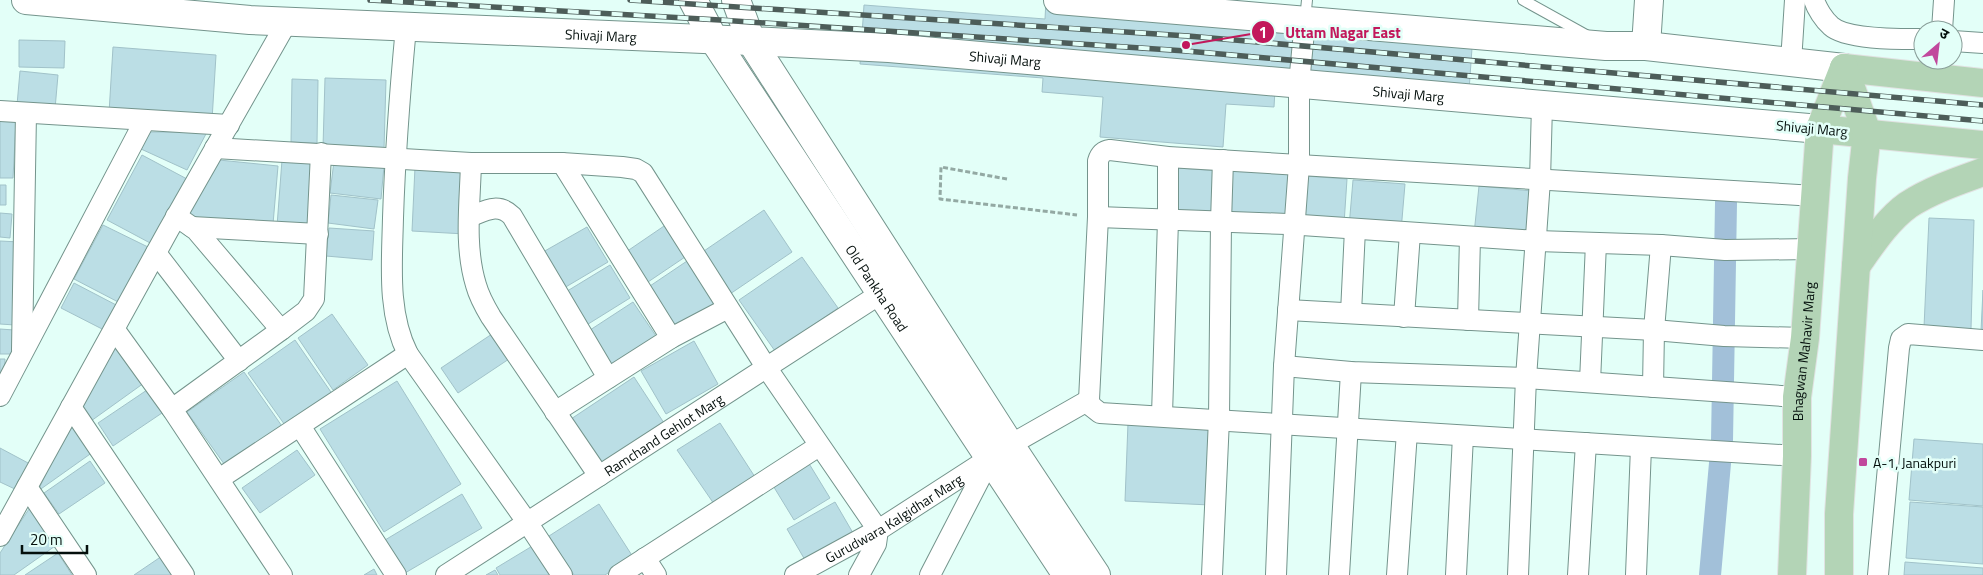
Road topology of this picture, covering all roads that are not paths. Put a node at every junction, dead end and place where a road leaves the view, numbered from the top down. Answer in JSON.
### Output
{"nodes":[{"id":1,"x":26,"y":0,"type":"edge"},
{"id":2,"x":693,"y":0,"type":"edge"},
{"id":3,"x":736,"y":0,"type":"edge"},
{"id":4,"x":1058,"y":0,"type":"edge"},
{"id":5,"x":1523,"y":0,"type":"edge"},
{"id":6,"x":1649,"y":0,"type":"edge"},
{"id":7,"x":1795,"y":0,"type":"edge"},
{"id":8,"x":1814,"y":0,"type":"edge"},
{"id":9,"x":1944,"y":0,"type":"edge"},
{"id":10,"x":1306,"y":10,"type":"edge"},
{"id":11,"x":1943,"y":20,"type":"edge"},
{"id":12,"x":287,"y":22,"type":"junction"},
{"id":13,"x":406,"y":27,"type":"junction"},
{"id":14,"x":1913,"y":39,"type":"edge"},
{"id":15,"x":714,"y":40,"type":"junction"},
{"id":16,"x":752,"y":41,"type":"junction"},
{"id":17,"x":1963,"y":42,"type":"edge"},
{"id":18,"x":1983,"y":43,"type":"edge"},
{"id":19,"x":1606,"y":46,"type":"junction"},
{"id":20,"x":1646,"y":46,"type":"junction"},
{"id":21,"x":1791,"y":62,"type":"junction"},
{"id":22,"x":1844,"y":68,"type":"junction"},
{"id":23,"x":1913,"y":69,"type":"edge"},
{"id":24,"x":1942,"y":70,"type":"edge"},
{"id":25,"x":1983,"y":82,"type":"edge"},
{"id":26,"x":1299,"y":84,"type":"junction"},
{"id":27,"x":1542,"y":105,"type":"junction"},
{"id":28,"x":0,"y":111,"type":"edge"},
{"id":29,"x":26,"y":112,"type":"junction"},
{"id":30,"x":145,"y":120,"type":"junction"},
{"id":31,"x":229,"y":125,"type":"junction"},
{"id":32,"x":1820,"y":129,"type":"junction"},
{"id":33,"x":1866,"y":133,"type":"junction"},
{"id":34,"x":1983,"y":145,"type":"edge"},
{"id":35,"x":216,"y":148,"type":"junction"},
{"id":36,"x":322,"y":153,"type":"junction"},
{"id":37,"x":1168,"y":156,"type":"junction"},
{"id":38,"x":395,"y":158,"type":"junction"},
{"id":39,"x":1223,"y":160,"type":"junction"},
{"id":40,"x":471,"y":163,"type":"junction"},
{"id":41,"x":562,"y":163,"type":"junction"},
{"id":42,"x":1299,"y":165,"type":"junction"},
{"id":43,"x":1983,"y":172,"type":"edge"},
{"id":44,"x":1540,"y":180,"type":"junction"},
{"id":45,"x":1815,"y":196,"type":"junction"},
{"id":46,"x":469,"y":217,"type":"junction"},
{"id":47,"x":1098,"y":217,"type":"junction"},
{"id":48,"x":1168,"y":220,"type":"junction"},
{"id":49,"x":184,"y":222,"type":"junction"},
{"id":50,"x":1221,"y":222,"type":"junction"},
{"id":51,"x":1295,"y":225,"type":"junction"},
{"id":52,"x":1355,"y":229,"type":"junction"},
{"id":53,"x":1410,"y":233,"type":"junction"},
{"id":54,"x":318,"y":234,"type":"junction"},
{"id":55,"x":1470,"y":237,"type":"junction"},
{"id":56,"x":1537,"y":241,"type":"junction"},
{"id":57,"x":1596,"y":243,"type":"junction"},
{"id":58,"x":1661,"y":245,"type":"junction"},
{"id":59,"x":1812,"y":249,"type":"junction"},
{"id":60,"x":156,"y":253,"type":"junction"},
{"id":61,"x":1856,"y":266,"type":"junction"},
{"id":62,"x":880,"y":294,"type":"junction"},
{"id":63,"x":728,"y":308,"type":"junction"},
{"id":64,"x":1288,"y":310,"type":"junction"},
{"id":65,"x":1350,"y":313,"type":"junction"},
{"id":66,"x":1404,"y":316,"type":"junction"},
{"id":67,"x":1468,"y":320,"type":"junction"},
{"id":68,"x":1531,"y":324,"type":"junction"},
{"id":69,"x":1592,"y":327,"type":"junction"},
{"id":70,"x":115,"y":330,"type":"junction"},
{"id":71,"x":281,"y":330,"type":"junction"},
{"id":72,"x":1654,"y":330,"type":"junction"},
{"id":73,"x":671,"y":338,"type":"junction"},
{"id":74,"x":1805,"y":338,"type":"junction"},
{"id":75,"x":1983,"y":340,"type":"edge"},
{"id":76,"x":408,"y":354,"type":"junction"},
{"id":77,"x":22,"y":355,"type":"junction"},
{"id":78,"x":238,"y":361,"type":"junction"},
{"id":79,"x":1284,"y":366,"type":"junction"},
{"id":80,"x":766,"y":367,"type":"junction"},
{"id":81,"x":1351,"y":372,"type":"junction"},
{"id":82,"x":608,"y":378,"type":"junction"},
{"id":83,"x":1526,"y":378,"type":"junction"},
{"id":84,"x":1590,"y":382,"type":"junction"},
{"id":85,"x":1652,"y":387,"type":"junction"},
{"id":86,"x":0,"y":396,"type":"edge"},
{"id":87,"x":1797,"y":397,"type":"junction"},
{"id":88,"x":1089,"y":400,"type":"junction"},
{"id":89,"x":71,"y":407,"type":"junction"},
{"id":90,"x":172,"y":409,"type":"junction"},
{"id":91,"x":555,"y":412,"type":"junction"},
{"id":92,"x":1162,"y":416,"type":"junction"},
{"id":93,"x":1219,"y":419,"type":"junction"},
{"id":94,"x":1281,"y":422,"type":"junction"},
{"id":95,"x":300,"y":426,"type":"junction"},
{"id":96,"x":1347,"y":428,"type":"junction"},
{"id":97,"x":1406,"y":432,"type":"junction"},
{"id":98,"x":1463,"y":436,"type":"junction"},
{"id":99,"x":1524,"y":440,"type":"junction"},
{"id":100,"x":1586,"y":443,"type":"junction"},
{"id":101,"x":819,"y":446,"type":"junction"},
{"id":102,"x":1641,"y":446,"type":"junction"},
{"id":103,"x":1000,"y":452,"type":"junction"},
{"id":104,"x":1797,"y":456,"type":"junction"},
{"id":105,"x":599,"y":476,"type":"junction"},
{"id":106,"x":219,"y":479,"type":"junction"},
{"id":107,"x":27,"y":487,"type":"junction"},
{"id":108,"x":527,"y":522,"type":"junction"},
{"id":109,"x":878,"y":530,"type":"junction"},
{"id":110,"x":0,"y":536,"type":"edge"},
{"id":111,"x":645,"y":558,"type":"junction"},
{"id":112,"x":932,"y":574,"type":"edge"},
{"id":113,"x":86,"y":575,"type":"edge"},
{"id":114,"x":184,"y":575,"type":"edge"},
{"id":115,"x":282,"y":575,"type":"edge"},
{"id":116,"x":396,"y":575,"type":"edge"},
{"id":117,"x":446,"y":575,"type":"edge"},
{"id":118,"x":562,"y":575,"type":"edge"},
{"id":119,"x":619,"y":575,"type":"edge"},
{"id":120,"x":656,"y":575,"type":"edge"},
{"id":121,"x":795,"y":575,"type":"edge"},
{"id":122,"x":859,"y":575,"type":"edge"},
{"id":123,"x":1067,"y":575,"type":"edge"},
{"id":124,"x":1096,"y":575,"type":"edge"},
{"id":125,"x":1212,"y":575,"type":"edge"},
{"id":126,"x":1276,"y":575,"type":"edge"},
{"id":127,"x":1339,"y":575,"type":"edge"},
{"id":128,"x":1397,"y":575,"type":"edge"},
{"id":129,"x":1456,"y":575,"type":"edge"},
{"id":130,"x":1518,"y":575,"type":"edge"},
{"id":131,"x":1578,"y":575,"type":"edge"},
{"id":132,"x":1636,"y":575,"type":"edge"},
{"id":133,"x":1792,"y":575,"type":"edge"},
{"id":134,"x":1839,"y":575,"type":"edge"},
{"id":135,"x":1878,"y":575,"type":"edge"}],
"edges":[{"from":1,"to":12,"type":"main road","name":"Shivaji Marg"},
{"from":2,"to":15,"type":"main road","name":"Old Pankha Road"},
{"from":3,"to":16,"type":"main road","name":"Old Pankha Road"},
{"from":4,"to":10,"type":"main road"},
{"from":5,"to":19,"type":"lane"},
{"from":6,"to":20,"type":"main road"},
{"from":7,"to":21,"type":"street"},
{"from":8,"to":14,"type":"street"},
{"from":9,"to":11,"type":"street"},
{"from":10,"to":19,"type":"main road"},
{"from":10,"to":26,"type":"street"},
{"from":12,"to":13,"type":"main road","name":"Shivaji Marg"},
{"from":12,"to":31,"type":"street"},
{"from":13,"to":15,"type":"main road","name":"Shivaji Marg"},
{"from":13,"to":38,"type":"street"},
{"from":15,"to":16,"type":"main road","name":"Shivaji Marg"},
{"from":15,"to":62,"type":"main road","name":"Old Pankha Road"},
{"from":16,"to":26,"type":"main road","name":"Shivaji Marg"},
{"from":16,"to":103,"type":"main road","name":"Old Pankha Road"},
{"from":17,"to":18,"type":"street"},
{"from":19,"to":20,"type":"main road"},
{"from":20,"to":21,"type":"main road"},
{"from":21,"to":22,"type":"main road"},
{"from":22,"to":23,"type":"main road"},
{"from":22,"to":32,"type":"main road","name":"Bhagwan Mahavir Marg"},
{"from":22,"to":33,"type":"main road"},
{"from":24,"to":25,"type":"main road"},
{"from":26,"to":27,"type":"main road","name":"Shivaji Marg"},
{"from":26,"to":42,"type":"street"},
{"from":27,"to":32,"type":"main road","name":"Shivaji Marg"},
{"from":27,"to":44,"type":"street"},
{"from":28,"to":29,"type":"street"},
{"from":29,"to":30,"type":"street"},
{"from":29,"to":77,"type":"street"},
{"from":30,"to":31,"type":"street"},
{"from":30,"to":77,"type":"street"},
{"from":31,"to":35,"type":"street"},
{"from":32,"to":33,"type":"main road","name":"Shivaji Marg"},
{"from":32,"to":45,"type":"main road","name":"Bhagwan Mahavir Marg"},
{"from":33,"to":34,"type":"main road","name":"Shivaji Marg"},
{"from":33,"to":61,"type":"main road"},
{"from":35,"to":36,"type":"street"},
{"from":35,"to":49,"type":"street"},
{"from":36,"to":38,"type":"street"},
{"from":36,"to":54,"type":"street"},
{"from":37,"to":39,"type":"street"},
{"from":37,"to":47,"type":"street"},
{"from":37,"to":48,"type":"street"},
{"from":38,"to":40,"type":"street"},
{"from":38,"to":76,"type":"street"},
{"from":39,"to":42,"type":"street"},
{"from":39,"to":50,"type":"street"},
{"from":40,"to":41,"type":"street"},
{"from":40,"to":46,"type":"street"},
{"from":41,"to":63,"type":"street"},
{"from":41,"to":73,"type":"street"},
{"from":42,"to":44,"type":"street"},
{"from":42,"to":51,"type":"street"},
{"from":43,"to":61,"type":"main road"},
{"from":44,"to":45,"type":"street"},
{"from":44,"to":56,"type":"street"},
{"from":45,"to":59,"type":"main road","name":"Bhagwan Mahavir Marg"},
{"from":46,"to":82,"type":"street"},
{"from":46,"to":91,"type":"street"},
{"from":47,"to":48,"type":"street"},
{"from":47,"to":88,"type":"street"},
{"from":48,"to":50,"type":"street"},
{"from":48,"to":92,"type":"street"},
{"from":49,"to":54,"type":"street"},
{"from":49,"to":60,"type":"street"},
{"from":49,"to":71,"type":"street"},
{"from":50,"to":51,"type":"street"},
{"from":50,"to":93,"type":"street"},
{"from":51,"to":52,"type":"street"},
{"from":51,"to":64,"type":"street"},
{"from":52,"to":53,"type":"street"},
{"from":52,"to":65,"type":"street"},
{"from":53,"to":55,"type":"street"},
{"from":53,"to":66,"type":"street"},
{"from":54,"to":71,"type":"street"},
{"from":55,"to":56,"type":"street"},
{"from":55,"to":67,"type":"street"},
{"from":56,"to":57,"type":"street"},
{"from":56,"to":68,"type":"street"},
{"from":57,"to":58,"type":"street"},
{"from":57,"to":69,"type":"street"},
{"from":58,"to":59,"type":"street"},
{"from":58,"to":72,"type":"street"},
{"from":59,"to":74,"type":"main road","name":"Bhagwan Mahavir Marg"},
{"from":60,"to":70,"type":"street"},
{"from":60,"to":78,"type":"street"},
{"from":61,"to":134,"type":"main road"},
{"from":62,"to":80,"type":"street","name":"Ramchand Gehlot Marg"},
{"from":62,"to":103,"type":"main road","name":"Old Pankha Road"},
{"from":63,"to":73,"type":"street"},
{"from":63,"to":80,"type":"street"},
{"from":64,"to":65,"type":"street"},
{"from":64,"to":79,"type":"street"},
{"from":65,"to":66,"type":"street"},
{"from":66,"to":67,"type":"street"},
{"from":67,"to":68,"type":"street"},
{"from":68,"to":69,"type":"street"},
{"from":68,"to":83,"type":"street"},
{"from":69,"to":72,"type":"street"},
{"from":69,"to":84,"type":"street"},
{"from":70,"to":89,"type":"street"},
{"from":70,"to":90,"type":"street"},
{"from":71,"to":78,"type":"street"},
{"from":72,"to":74,"type":"street"},
{"from":72,"to":85,"type":"street"},
{"from":73,"to":82,"type":"street"},
{"from":74,"to":87,"type":"main road","name":"Bhagwan Mahavir Marg"},
{"from":75,"to":135,"type":"street"},
{"from":76,"to":95,"type":"street"},
{"from":76,"to":108,"type":"street"},
{"from":77,"to":86,"type":"street"},
{"from":78,"to":90,"type":"street"},
{"from":79,"to":81,"type":"street"},
{"from":79,"to":94,"type":"street"},
{"from":80,"to":101,"type":"street"},
{"from":80,"to":105,"type":"street","name":"Ramchand Gehlot Marg"},
{"from":81,"to":83,"type":"street"},
{"from":81,"to":96,"type":"street"},
{"from":82,"to":91,"type":"street"},
{"from":83,"to":84,"type":"street"},
{"from":83,"to":99,"type":"street"},
{"from":84,"to":85,"type":"street"},
{"from":85,"to":87,"type":"street"},
{"from":87,"to":104,"type":"main road","name":"Bhagwan Mahavir Marg"},
{"from":88,"to":92,"type":"street"},
{"from":88,"to":103,"type":"street","name":"Gurudwara Kalgidhar Marg"},
{"from":89,"to":107,"type":"street"},
{"from":89,"to":114,"type":"street"},
{"from":90,"to":106,"type":"street"},
{"from":91,"to":105,"type":"street"},
{"from":92,"to":93,"type":"street"},
{"from":93,"to":94,"type":"street"},
{"from":93,"to":125,"type":"street"},
{"from":94,"to":96,"type":"street"},
{"from":94,"to":126,"type":"street"},
{"from":95,"to":106,"type":"street"},
{"from":95,"to":116,"type":"street"},
{"from":96,"to":97,"type":"street"},
{"from":96,"to":127,"type":"street"},
{"from":97,"to":98,"type":"street"},
{"from":97,"to":128,"type":"street"},
{"from":98,"to":99,"type":"street"},
{"from":98,"to":129,"type":"street"},
{"from":99,"to":100,"type":"street"},
{"from":99,"to":130,"type":"street"},
{"from":100,"to":102,"type":"street"},
{"from":100,"to":131,"type":"street"},
{"from":101,"to":109,"type":"street"},
{"from":101,"to":111,"type":"street"},
{"from":102,"to":104,"type":"street"},
{"from":102,"to":132,"type":"street"},
{"from":103,"to":109,"type":"street","name":"Gurudwara Kalgidhar Marg"},
{"from":103,"to":112,"type":"street"},
{"from":103,"to":123,"type":"main road","name":"Old Pankha Road"},
{"from":103,"to":124,"type":"main road","name":"Old Pankha Road"},
{"from":104,"to":133,"type":"main road","name":"Bhagwan Mahavir Marg"},
{"from":105,"to":108,"type":"street","name":"Ramchand Gehlot Marg"},
{"from":106,"to":115,"type":"street"},
{"from":107,"to":110,"type":"street"},
{"from":107,"to":113,"type":"street"},
{"from":108,"to":117,"type":"street","name":"Ramchand Gehlot Marg"},
{"from":108,"to":118,"type":"street"},
{"from":109,"to":121,"type":"street","name":"Gurudwara Kalgidhar Marg"},
{"from":109,"to":122,"type":"street"},
{"from":111,"to":119,"type":"street"},
{"from":111,"to":120,"type":"street"}]}
